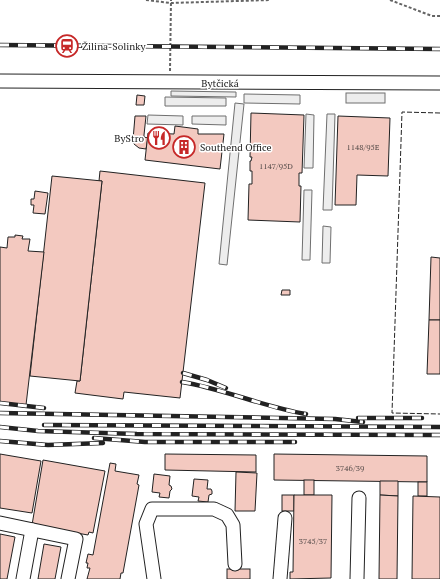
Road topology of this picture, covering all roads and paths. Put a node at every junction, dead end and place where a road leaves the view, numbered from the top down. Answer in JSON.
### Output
{"nodes":[{"id":1,"x":146,"y":0,"type":"edge"},
{"id":2,"x":270,"y":0,"type":"edge"},
{"id":3,"x":390,"y":0,"type":"edge"},
{"id":4,"x":171,"y":2,"type":"edge"},
{"id":5,"x":440,"y":16,"type":"edge"},
{"id":6,"x":168,"y":75,"type":"dead end"},
{"id":7,"x":0,"y":81,"type":"edge"},
{"id":8,"x":440,"y":83,"type":"edge"},
{"id":9,"x":358,"y":498,"type":"dead end"},
{"id":10,"x":285,"y":518,"type":"dead end"},
{"id":11,"x":0,"y":524,"type":"edge"},
{"id":12,"x":32,"y":530,"type":"junction"},
{"id":13,"x":235,"y":564,"type":"dead end"},
{"id":14,"x":23,"y":579,"type":"edge"},
{"id":15,"x":68,"y":579,"type":"edge"},
{"id":16,"x":154,"y":579,"type":"edge"},
{"id":17,"x":280,"y":579,"type":"edge"},
{"id":18,"x":357,"y":579,"type":"edge"}],
"edges":[{"from":1,"to":4,"type":"path"},
{"from":2,"to":4,"type":"path"},
{"from":3,"to":5,"type":"path"},
{"from":4,"to":6,"type":"path"},
{"from":7,"to":8,"type":"street","name":"Bytčická"},
{"from":9,"to":18,"type":"street"},
{"from":10,"to":17,"type":"street"},
{"from":11,"to":12,"type":"street"},
{"from":12,"to":14,"type":"street"},
{"from":12,"to":15,"type":"street"},
{"from":13,"to":16,"type":"street"}]}
